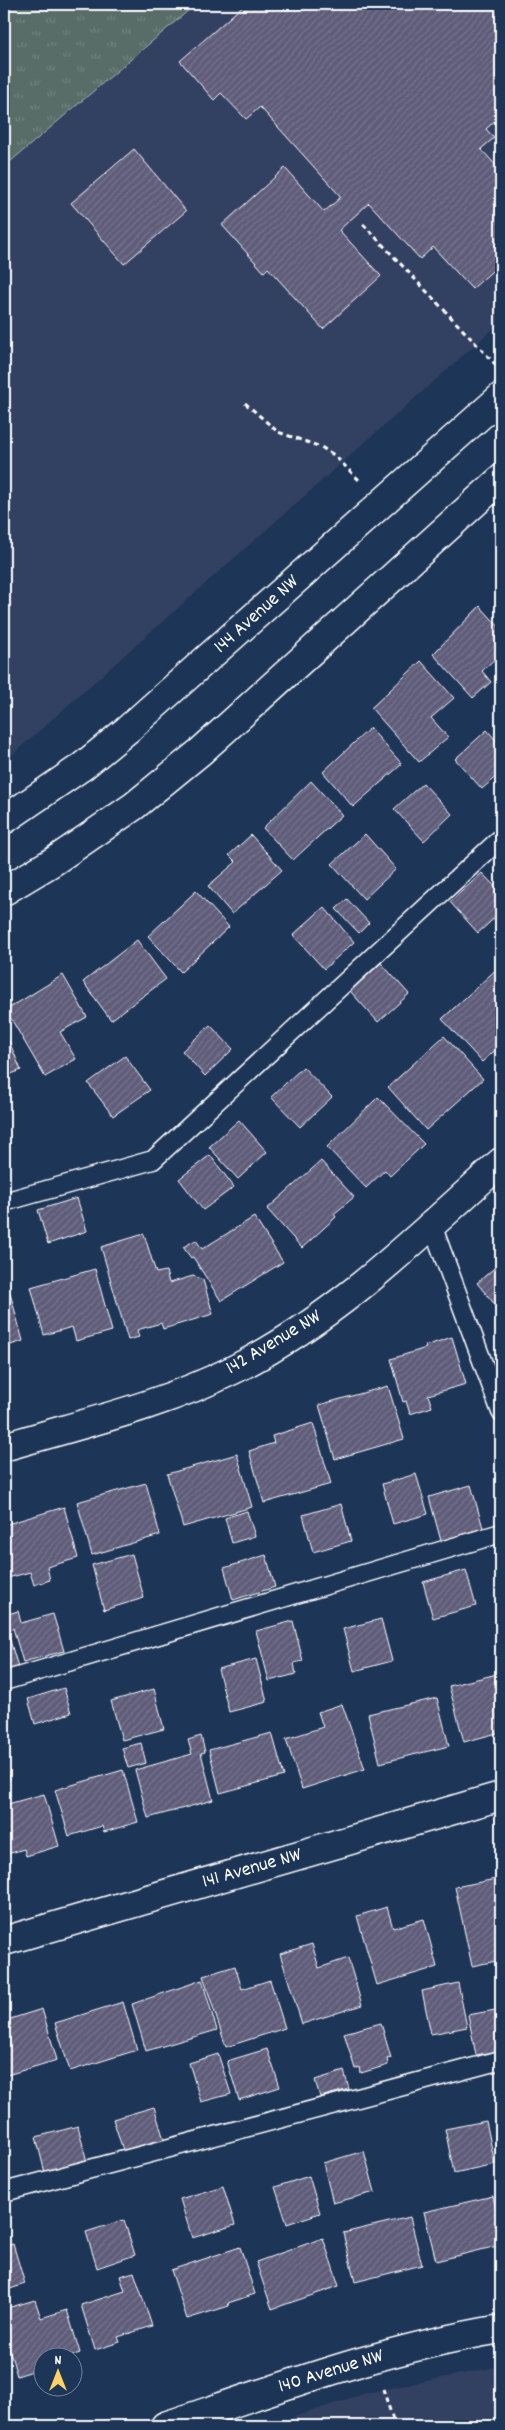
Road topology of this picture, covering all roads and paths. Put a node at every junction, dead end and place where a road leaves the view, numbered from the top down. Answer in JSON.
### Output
{"nodes":[{"id":1,"x":363,"y":224,"type":"dead end"},
{"id":2,"x":501,"y":370,"type":"edge"},
{"id":3,"x":501,"y":397,"type":"edge"},
{"id":4,"x":245,"y":403,"type":"dead end"},
{"id":5,"x":501,"y":479,"type":"edge"},
{"id":6,"x":382,"y":503,"type":"junction"},
{"id":7,"x":4,"y":820,"type":"edge"},
{"id":8,"x":501,"y":838,"type":"edge"},
{"id":9,"x":4,"y":891,"type":"edge"},
{"id":10,"x":501,"y":1162,"type":"edge"},
{"id":11,"x":4,"y":1202,"type":"edge"},
{"id":12,"x":432,"y":1225,"type":"junction"},
{"id":13,"x":501,"y":1412,"type":"edge"},
{"id":14,"x":4,"y":1447,"type":"edge"},
{"id":15,"x":501,"y":1533,"type":"edge"},
{"id":16,"x":4,"y":1681,"type":"edge"},
{"id":17,"x":501,"y":1796,"type":"edge"},
{"id":18,"x":4,"y":1941,"type":"edge"},
{"id":19,"x":501,"y":2060,"type":"edge"},
{"id":20,"x":4,"y":2192,"type":"edge"},
{"id":21,"x":501,"y":2329,"type":"edge"},
{"id":22,"x":372,"y":2359,"type":"junction"},
{"id":23,"x":165,"y":2426,"type":"edge"},
{"id":24,"x":395,"y":2426,"type":"edge"}],
"edges":[{"from":1,"to":2,"type":"path"},
{"from":3,"to":6,"type":"street","name":"144 Avenue NW"},
{"from":4,"to":6,"type":"path"},
{"from":5,"to":9,"type":"street"},
{"from":6,"to":7,"type":"street","name":"144 Avenue NW"},
{"from":8,"to":11,"type":"lane"},
{"from":10,"to":12,"type":"street","name":"142 Avenue NW"},
{"from":12,"to":13,"type":"lane"},
{"from":12,"to":14,"type":"street","name":"142 Avenue NW"},
{"from":15,"to":16,"type":"lane"},
{"from":17,"to":18,"type":"street","name":"141 Avenue NW"},
{"from":19,"to":20,"type":"lane"},
{"from":21,"to":22,"type":"street","name":"140 Avenue NW"},
{"from":22,"to":23,"type":"street","name":"140 Avenue NW"},
{"from":22,"to":24,"type":"path"}]}
